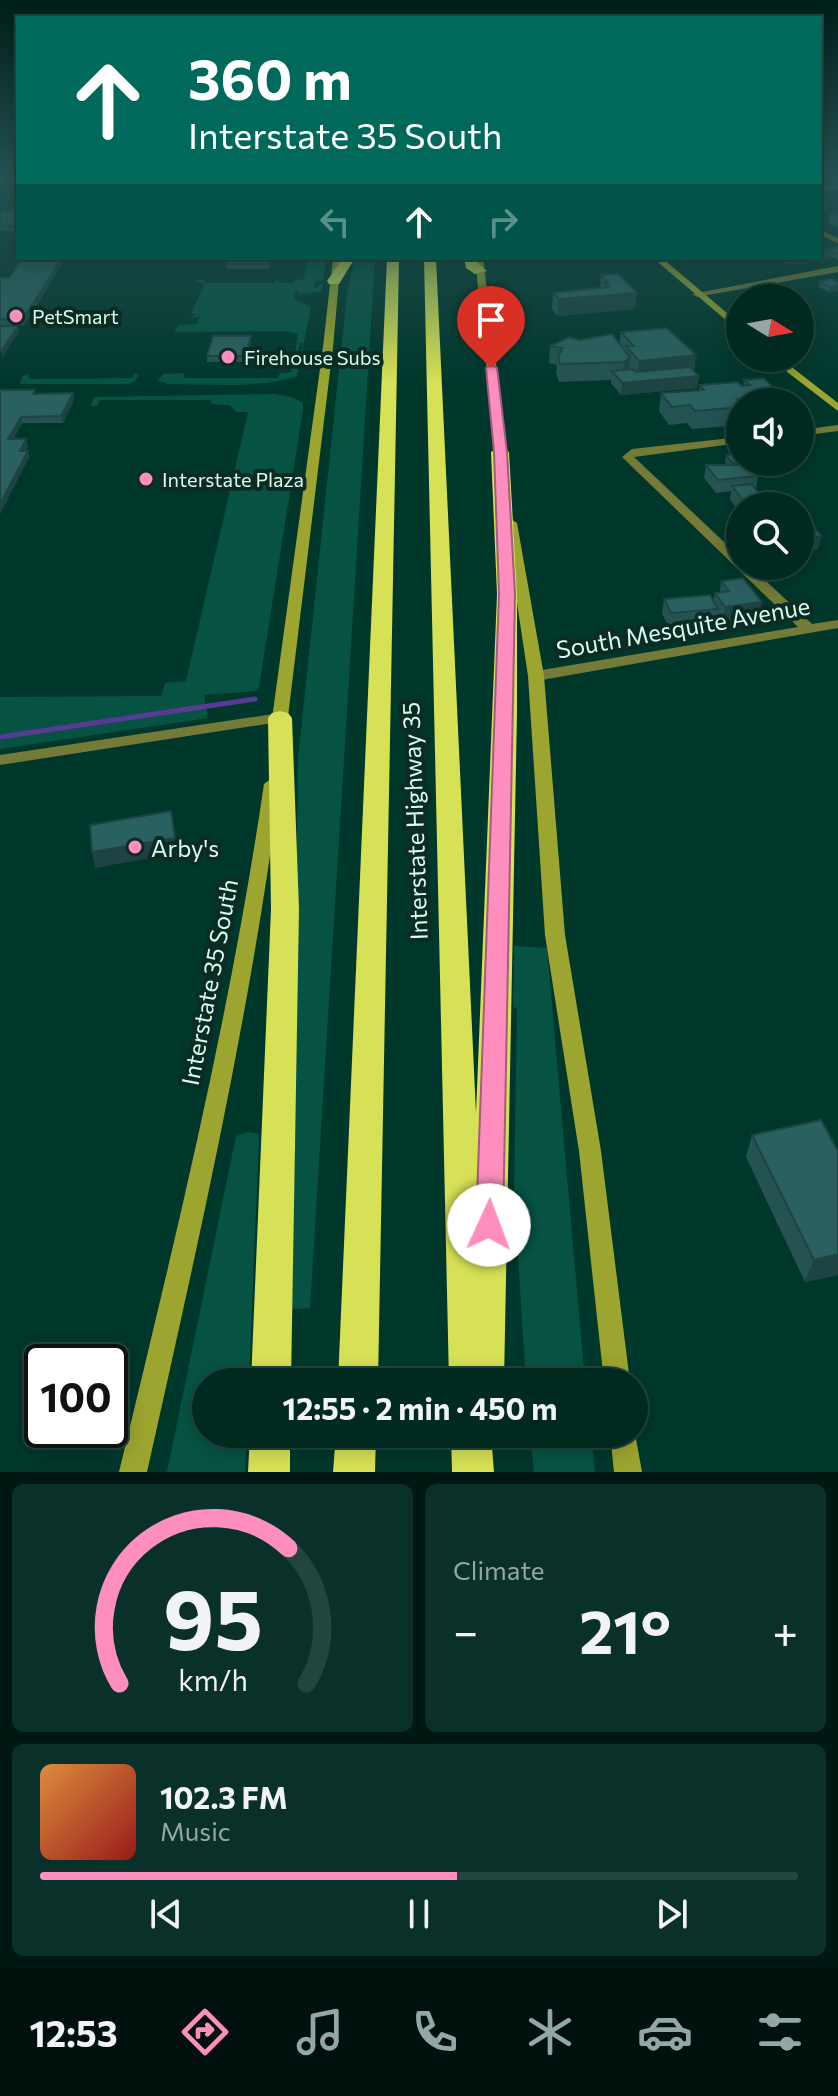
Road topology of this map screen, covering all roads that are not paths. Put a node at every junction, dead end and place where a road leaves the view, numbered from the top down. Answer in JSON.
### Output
{"nodes":[{"id":1,"x":337,"y":260,"type":"edge"},
{"id":2,"x":348,"y":260,"type":"edge"},
{"id":3,"x":393,"y":260,"type":"edge"},
{"id":4,"x":430,"y":260,"type":"edge"},
{"id":5,"x":659,"y":260,"type":"edge"},
{"id":6,"x":477,"y":262,"type":"edge"},
{"id":7,"x":838,"y":269,"type":"edge"},
{"id":8,"x":334,"y":281,"type":"junction"},
{"id":9,"x":697,"y":294,"type":"junction"},
{"id":10,"x":726,"y":318,"type":"edge"},
{"id":11,"x":792,"y":372,"type":"edge"},
{"id":12,"x":838,"y":408,"type":"edge"},
{"id":13,"x":838,"y":428,"type":"edge"},
{"id":14,"x":814,"y":431,"type":"edge"},
{"id":15,"x":726,"y":442,"type":"edge"},
{"id":16,"x":500,"y":452,"type":"junction"},
{"id":17,"x":726,"y":551,"type":"edge"},
{"id":18,"x":757,"y":580,"type":"edge"},
{"id":19,"x":838,"y":624,"type":"edge"},
{"id":20,"x":809,"y":629,"type":"junction"},
{"id":21,"x":536,"y":676,"type":"junction"},
{"id":22,"x":280,"y":718,"type":"junction"},
{"id":23,"x":0,"y":760,"type":"edge"},
{"id":24,"x":271,"y":1368,"type":"edge"},
{"id":25,"x":358,"y":1368,"type":"edge"},
{"id":26,"x":469,"y":1368,"type":"edge"},
{"id":27,"x":484,"y":1368,"type":"edge"},
{"id":28,"x":615,"y":1368,"type":"edge"},
{"id":29,"x":270,"y":1448,"type":"edge"},
{"id":30,"x":355,"y":1448,"type":"edge"},
{"id":31,"x":472,"y":1448,"type":"edge"},
{"id":32,"x":482,"y":1448,"type":"edge"},
{"id":33,"x":625,"y":1448,"type":"edge"},
{"id":34,"x":133,"y":1472,"type":"edge"},
{"id":35,"x":269,"y":1472,"type":"edge"},
{"id":36,"x":354,"y":1472,"type":"edge"},
{"id":37,"x":473,"y":1472,"type":"edge"},
{"id":38,"x":481,"y":1472,"type":"edge"},
{"id":39,"x":628,"y":1472,"type":"edge"}],
"edges":[{"from":1,"to":8,"type":"main road","name":"Interstate 35 South"},
{"from":2,"to":8,"type":"highway"},
{"from":3,"to":25,"type":"highway","name":"Interstate Highway 35"},
{"from":4,"to":26,"type":"highway","name":"Interstate Highway 35"},
{"from":5,"to":9,"type":"main road"},
{"from":6,"to":16,"type":"main road"},
{"from":7,"to":9,"type":"street"},
{"from":8,"to":22,"type":"main road","name":"Interstate 35 South"},
{"from":9,"to":10,"type":"main road"},
{"from":11,"to":12,"type":"main road"},
{"from":13,"to":14,"type":"street"},
{"from":15,"to":17,"type":"street"},
{"from":16,"to":21,"type":"main road"},
{"from":16,"to":27,"type":"highway"},
{"from":18,"to":20,"type":"street"},
{"from":19,"to":20,"type":"street","name":"South Mesquite Avenue"},
{"from":20,"to":21,"type":"street","name":"South Mesquite Avenue"},
{"from":21,"to":28,"type":"main road"},
{"from":22,"to":23,"type":"street"},
{"from":22,"to":24,"type":"highway"},
{"from":22,"to":34,"type":"main road","name":"Interstate 35 South"},
{"from":29,"to":35,"type":"highway"},
{"from":30,"to":36,"type":"highway"},
{"from":31,"to":37,"type":"highway"},
{"from":32,"to":38,"type":"highway"},
{"from":33,"to":39,"type":"main road"}]}
